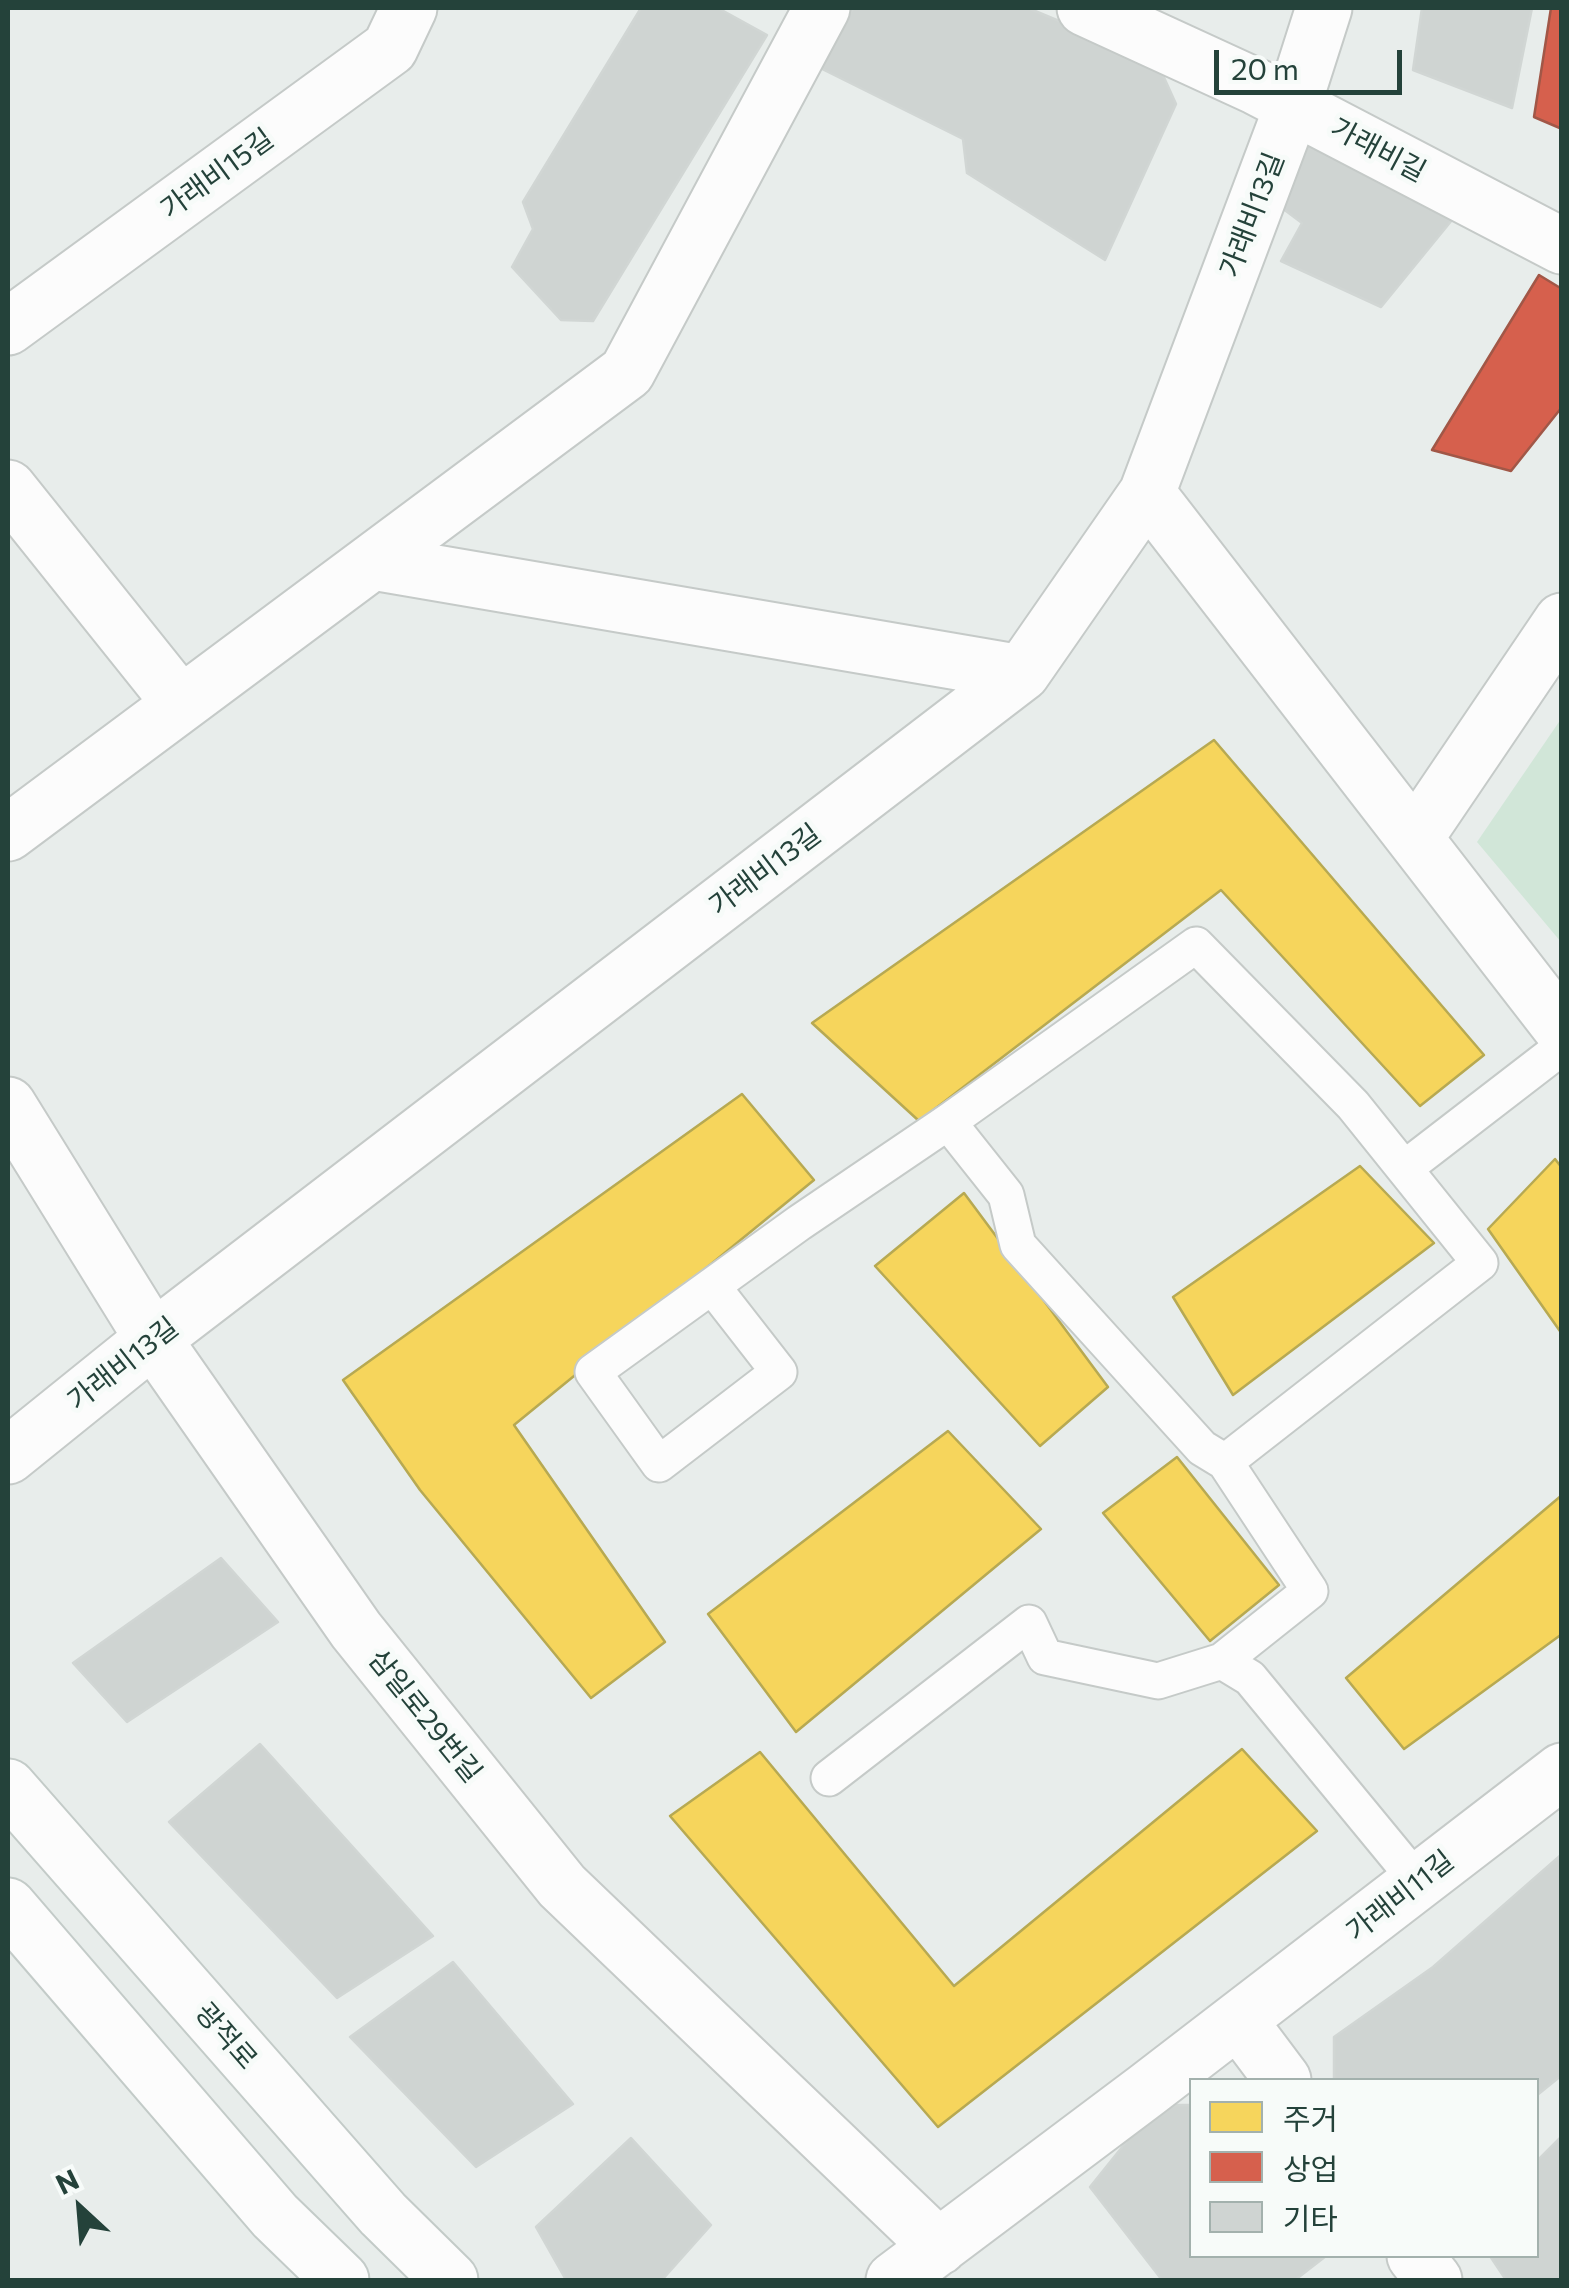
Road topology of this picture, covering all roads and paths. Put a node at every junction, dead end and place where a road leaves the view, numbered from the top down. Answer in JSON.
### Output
{"nodes":[{"id":1,"x":408,"y":8,"type":"edge"},
{"id":2,"x":822,"y":8,"type":"edge"},
{"id":3,"x":1084,"y":8,"type":"edge"},
{"id":4,"x":1324,"y":8,"type":"edge"},
{"id":5,"x":1293,"y":106,"type":"junction"},
{"id":6,"x":1562,"y":246,"type":"edge"},
{"id":7,"x":8,"y":327,"type":"edge"},
{"id":8,"x":8,"y":488,"type":"edge"},
{"id":9,"x":1148,"y":493,"type":"junction"},
{"id":10,"x":372,"y":562,"type":"junction"},
{"id":11,"x":1562,"y":621,"type":"edge"},
{"id":12,"x":1022,"y":674,"type":"junction"},
{"id":13,"x":181,"y":704,"type":"junction"},
{"id":14,"x":8,"y":833,"type":"edge"},
{"id":15,"x":1415,"y":838,"type":"junction"},
{"id":16,"x":1562,"y":1028,"type":"edge"},
{"id":17,"x":1562,"y":1047,"type":"edge"},
{"id":18,"x":8,"y":1105,"type":"edge"},
{"id":19,"x":948,"y":1122,"type":"junction"},
{"id":20,"x":1405,"y":1168,"type":"junction"},
{"id":21,"x":712,"y":1286,"type":"junction"},
{"id":22,"x":153,"y":1340,"type":"junction"},
{"id":23,"x":8,"y":1456,"type":"edge"},
{"id":24,"x":1225,"y":1462,"type":"junction"},
{"id":25,"x":1222,"y":1661,"type":"junction"},
{"id":26,"x":1562,"y":1771,"type":"edge"},
{"id":27,"x":829,"y":1778,"type":"dead end"},
{"id":28,"x":8,"y":1787,"type":"edge"},
{"id":29,"x":1418,"y":1882,"type":"junction"},
{"id":30,"x":8,"y":1906,"type":"edge"},
{"id":31,"x":1238,"y":2020,"type":"junction"},
{"id":32,"x":1282,"y":2078,"type":"edge"},
{"id":33,"x":939,"y":2248,"type":"junction"},
{"id":34,"x":1418,"y":2258,"type":"edge"},
{"id":35,"x":340,"y":2280,"type":"edge"},
{"id":36,"x":450,"y":2280,"type":"edge"},
{"id":37,"x":894,"y":2280,"type":"edge"},
{"id":38,"x":1434,"y":2280,"type":"edge"}],
"edges":[{"from":1,"to":7,"type":"street","name":"가래비15길"},
{"from":2,"to":10,"type":"street"},
{"from":3,"to":5,"type":"street","name":"가래비길"},
{"from":4,"to":5,"type":"street","name":"가래비13길"},
{"from":5,"to":6,"type":"street","name":"가래비길"},
{"from":5,"to":9,"type":"street","name":"가래비13길"},
{"from":8,"to":13,"type":"street"},
{"from":9,"to":12,"type":"street","name":"가래비13길"},
{"from":9,"to":15,"type":"street"},
{"from":10,"to":12,"type":"street"},
{"from":10,"to":13,"type":"street"},
{"from":11,"to":15,"type":"street"},
{"from":12,"to":22,"type":"street","name":"가래비13길"},
{"from":13,"to":14,"type":"street"},
{"from":15,"to":16,"type":"street"},
{"from":17,"to":20,"type":"lane"},
{"from":18,"to":22,"type":"street","name":"삼일로29번길"},
{"from":19,"to":20,"type":"lane"},
{"from":19,"to":21,"type":"lane"},
{"from":19,"to":24,"type":"lane"},
{"from":20,"to":24,"type":"lane"},
{"from":21,"to":21,"type":"lane"},
{"from":22,"to":23,"type":"street","name":"가래비13길"},
{"from":22,"to":33,"type":"street","name":"삼일로29번길"},
{"from":24,"to":25,"type":"lane"},
{"from":25,"to":27,"type":"lane"},
{"from":25,"to":29,"type":"lane"},
{"from":26,"to":29,"type":"street","name":"가래비11길"},
{"from":28,"to":36,"type":"street","name":"광적로"},
{"from":29,"to":31,"type":"street","name":"가래비11길"},
{"from":30,"to":35,"type":"street"},
{"from":31,"to":32,"type":"street"},
{"from":31,"to":33,"type":"street"},
{"from":33,"to":37,"type":"street"},
{"from":34,"to":38,"type":"street"}]}
